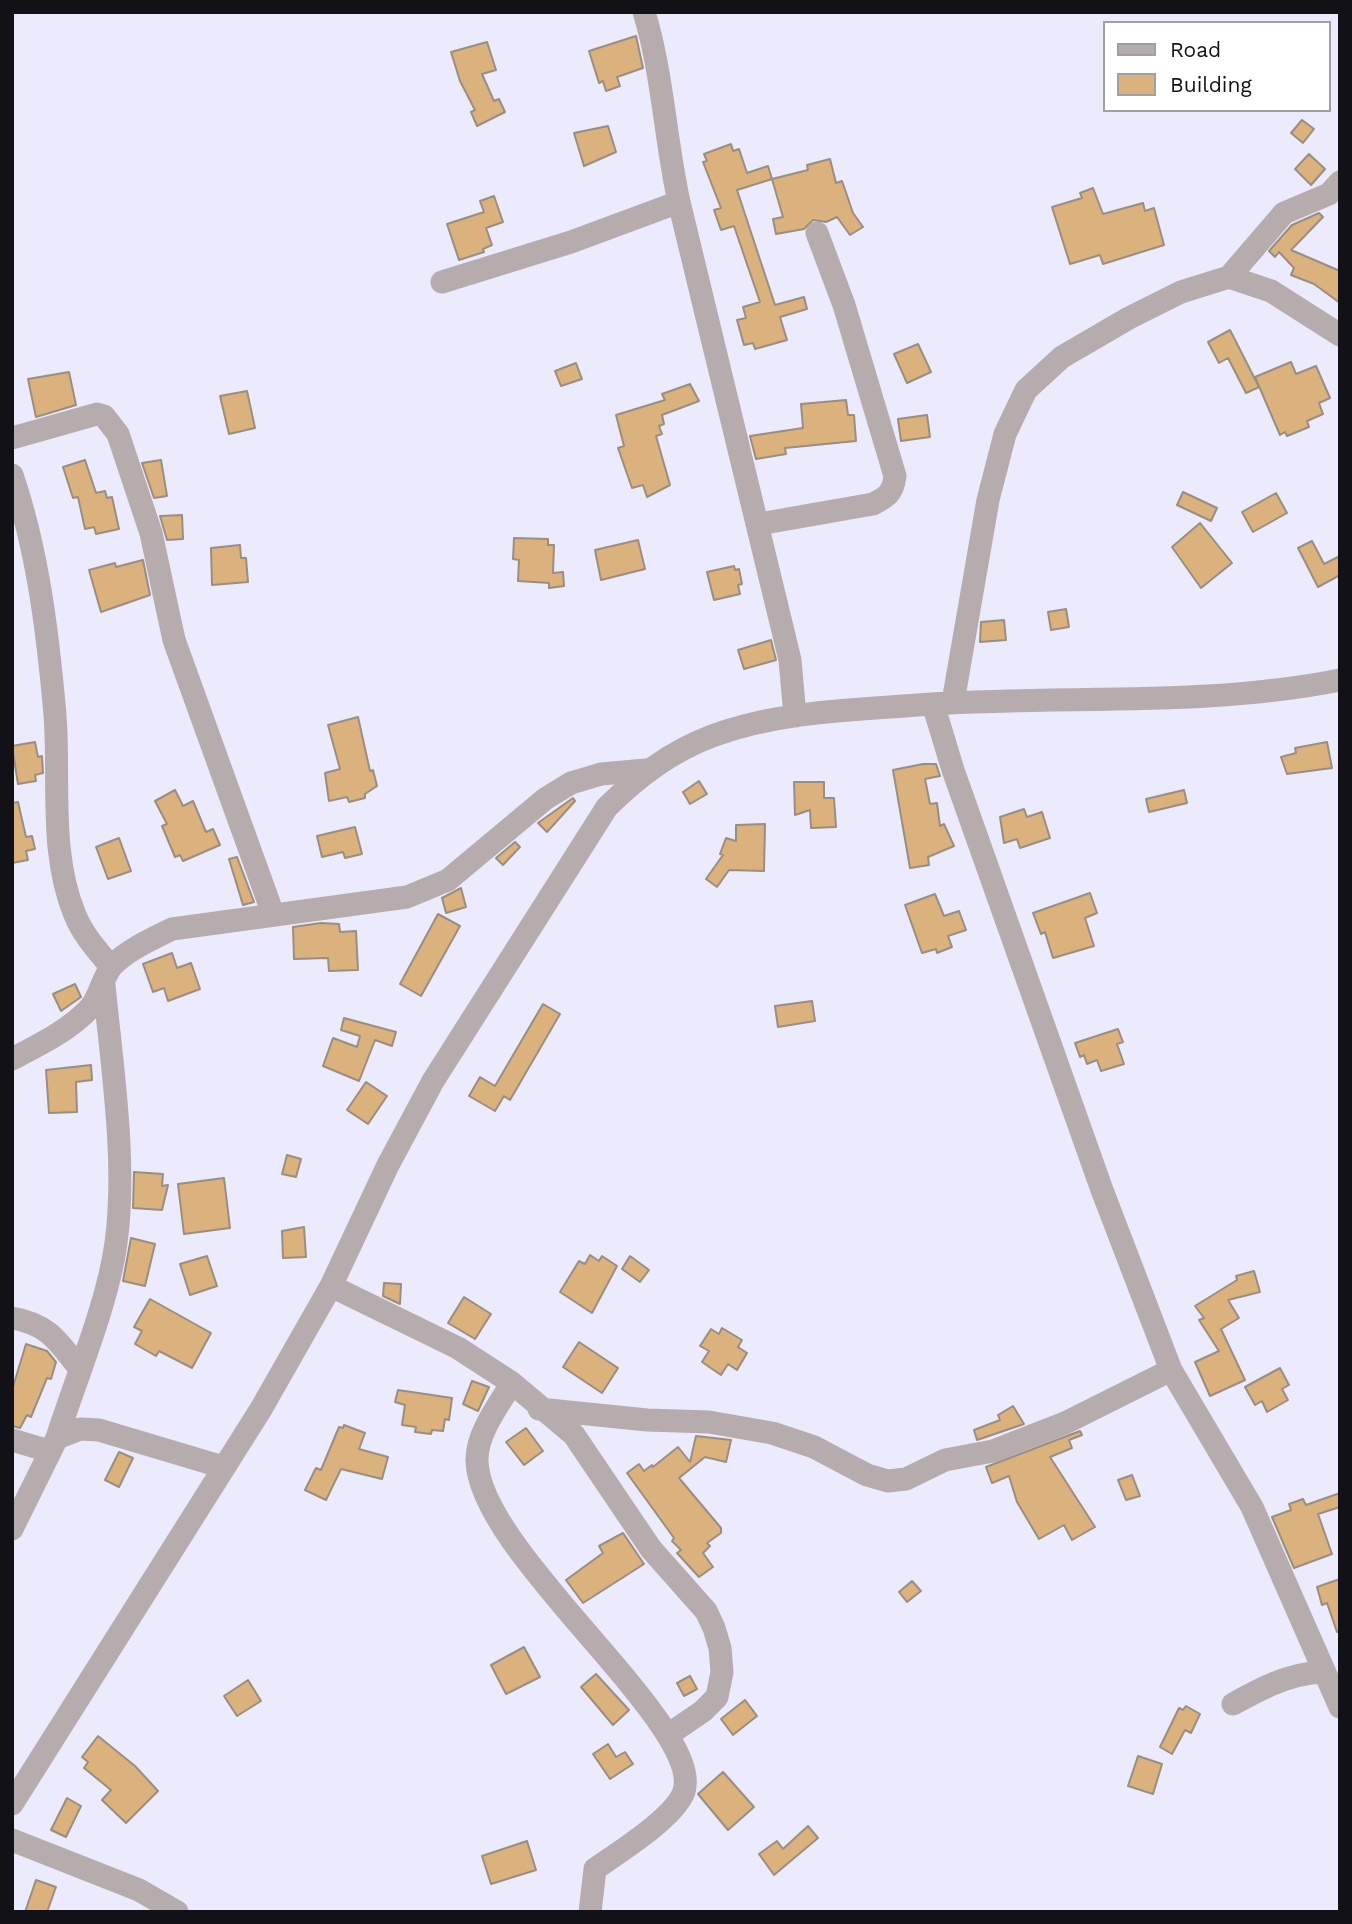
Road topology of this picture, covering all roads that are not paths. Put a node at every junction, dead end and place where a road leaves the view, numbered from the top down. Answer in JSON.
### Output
{"nodes":[{"id":1,"x":644,"y":12,"type":"edge"},
{"id":2,"x":1340,"y":182,"type":"edge"},
{"id":3,"x":678,"y":202,"type":"junction"},
{"id":4,"x":817,"y":233,"type":"dead end"},
{"id":5,"x":1229,"y":277,"type":"junction"},
{"id":6,"x":442,"y":282,"type":"dead end"},
{"id":7,"x":1340,"y":335,"type":"edge"},
{"id":8,"x":12,"y":438,"type":"edge"},
{"id":9,"x":12,"y":475,"type":"edge"},
{"id":10,"x":759,"y":524,"type":"junction"},
{"id":11,"x":1340,"y":680,"type":"edge"},
{"id":12,"x":943,"y":703,"type":"junction"},
{"id":13,"x":795,"y":716,"type":"junction"},
{"id":14,"x":646,"y":771,"type":"junction"},
{"id":15,"x":273,"y":914,"type":"junction"},
{"id":16,"x":108,"y":976,"type":"junction"},
{"id":17,"x":12,"y":1059,"type":"edge"},
{"id":18,"x":331,"y":1286,"type":"junction"},
{"id":19,"x":12,"y":1318,"type":"edge"},
{"id":20,"x":79,"y":1368,"type":"junction"},
{"id":21,"x":1171,"y":1370,"type":"junction"},
{"id":22,"x":512,"y":1383,"type":"junction"},
{"id":23,"x":540,"y":1409,"type":"junction"},
{"id":24,"x":12,"y":1440,"type":"edge"},
{"id":25,"x":53,"y":1444,"type":"junction"},
{"id":26,"x":223,"y":1467,"type":"junction"},
{"id":27,"x":12,"y":1529,"type":"edge"},
{"id":28,"x":1322,"y":1672,"type":"junction"},
{"id":29,"x":1233,"y":1704,"type":"dead end"},
{"id":30,"x":1340,"y":1707,"type":"edge"},
{"id":31,"x":668,"y":1735,"type":"junction"},
{"id":32,"x":12,"y":1804,"type":"edge"},
{"id":33,"x":12,"y":1840,"type":"edge"},
{"id":34,"x":177,"y":1912,"type":"edge"},
{"id":35,"x":590,"y":1912,"type":"edge"}],
"edges":[{"from":1,"to":3,"type":"street"},
{"from":2,"to":5,"type":"street"},
{"from":3,"to":6,"type":"street"},
{"from":3,"to":10,"type":"street"},
{"from":4,"to":10,"type":"street"},
{"from":5,"to":7,"type":"street"},
{"from":5,"to":12,"type":"street"},
{"from":8,"to":15,"type":"street"},
{"from":9,"to":16,"type":"street"},
{"from":10,"to":13,"type":"street"},
{"from":11,"to":12,"type":"street"},
{"from":12,"to":13,"type":"street"},
{"from":12,"to":21,"type":"street"},
{"from":13,"to":14,"type":"street"},
{"from":14,"to":15,"type":"street"},
{"from":14,"to":18,"type":"street"},
{"from":15,"to":16,"type":"street"},
{"from":16,"to":17,"type":"street"},
{"from":16,"to":20,"type":"street"},
{"from":18,"to":22,"type":"street"},
{"from":18,"to":26,"type":"street"},
{"from":19,"to":20,"type":"street"},
{"from":20,"to":25,"type":"street"},
{"from":21,"to":23,"type":"street"},
{"from":21,"to":28,"type":"street"},
{"from":22,"to":23,"type":"street"},
{"from":22,"to":31,"type":"street"},
{"from":23,"to":31,"type":"street"},
{"from":24,"to":25,"type":"street"},
{"from":25,"to":26,"type":"street"},
{"from":25,"to":27,"type":"street"},
{"from":26,"to":32,"type":"street"},
{"from":28,"to":29,"type":"street"},
{"from":28,"to":30,"type":"street"},
{"from":31,"to":35,"type":"street"},
{"from":33,"to":34,"type":"street"}]}
